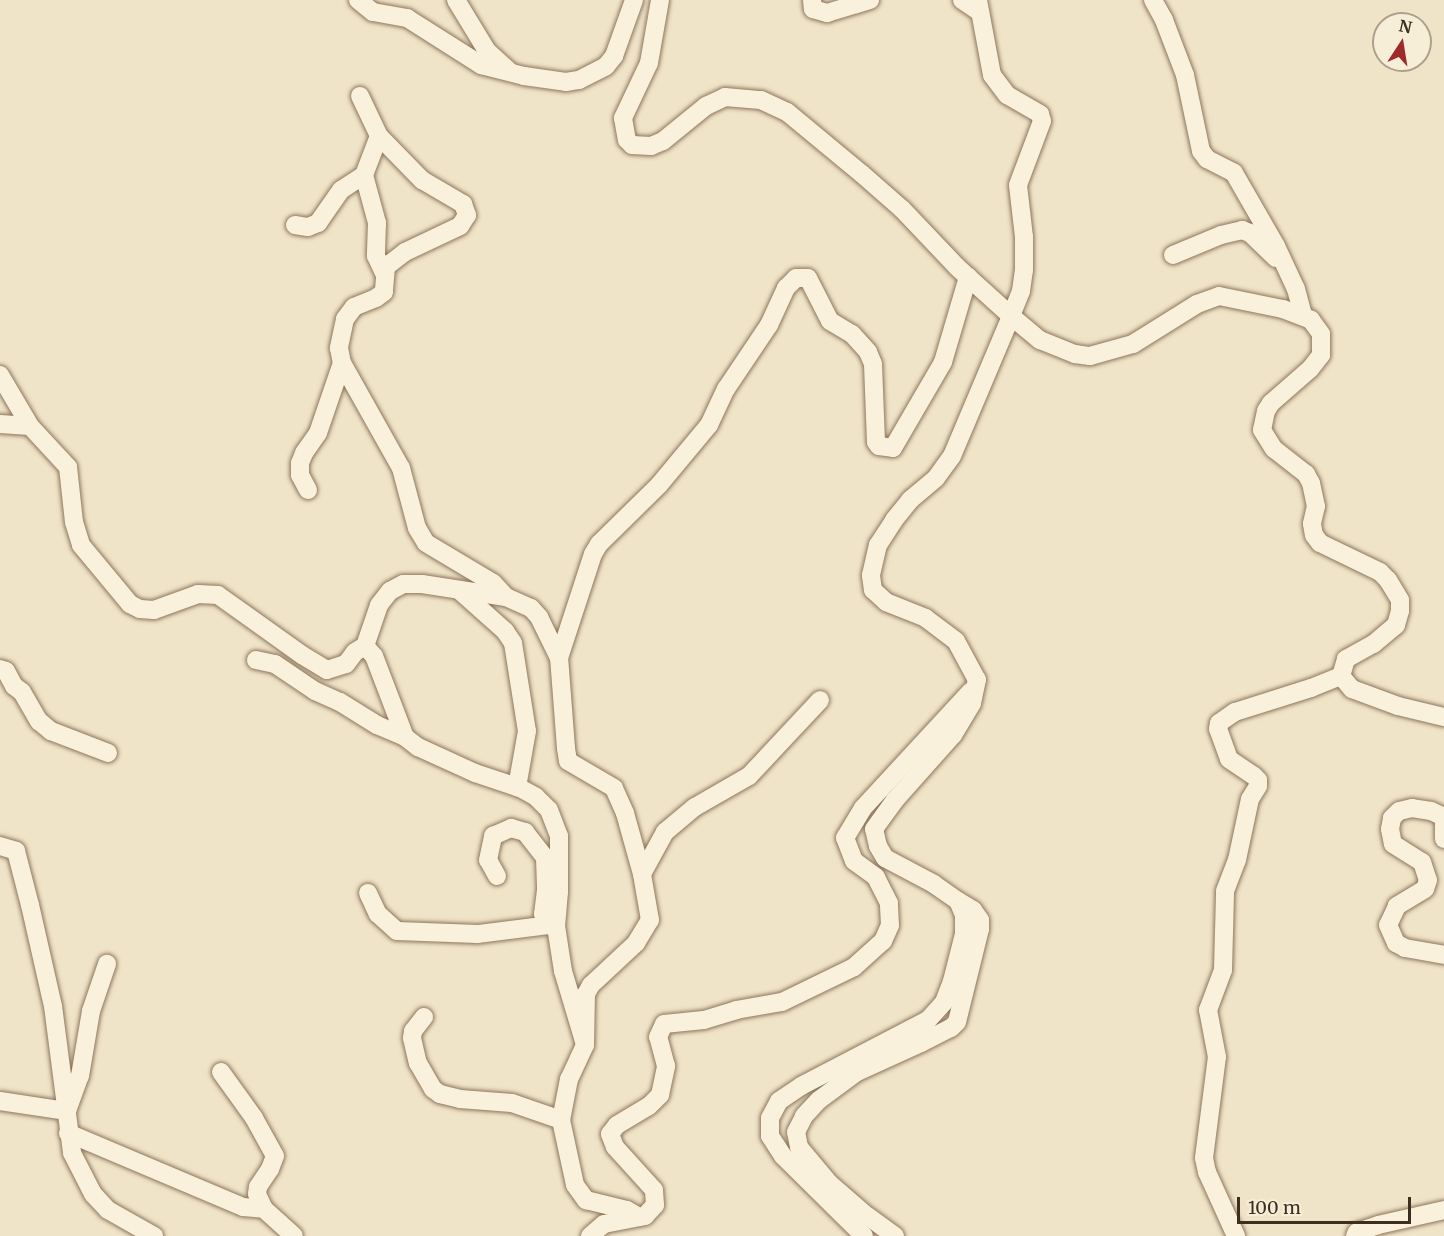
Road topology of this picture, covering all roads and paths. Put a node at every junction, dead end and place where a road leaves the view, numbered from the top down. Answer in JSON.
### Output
{"nodes":[{"id":1,"x":358,"y":0,"type":"edge"},
{"id":2,"x":456,"y":0,"type":"edge"},
{"id":3,"x":633,"y":0,"type":"edge"},
{"id":4,"x":660,"y":0,"type":"edge"},
{"id":5,"x":812,"y":0,"type":"edge"},
{"id":6,"x":870,"y":0,"type":"edge"},
{"id":7,"x":962,"y":0,"type":"edge"},
{"id":8,"x":1153,"y":0,"type":"edge"},
{"id":9,"x":979,"y":6,"type":"edge"},
{"id":10,"x":513,"y":74,"type":"junction"},
{"id":11,"x":360,"y":96,"type":"dead end"},
{"id":12,"x":379,"y":136,"type":"junction"},
{"id":13,"x":364,"y":175,"type":"junction"},
{"id":14,"x":295,"y":225,"type":"dead end"},
{"id":15,"x":1173,"y":255,"type":"dead end"},
{"id":16,"x":1285,"y":264,"type":"junction"},
{"id":17,"x":384,"y":273,"type":"junction"},
{"id":18,"x":968,"y":277,"type":"junction"},
{"id":19,"x":1303,"y":315,"type":"junction"},
{"id":20,"x":1011,"y":316,"type":"junction"},
{"id":21,"x":342,"y":363,"type":"junction"},
{"id":22,"x":0,"y":375,"type":"edge"},
{"id":23,"x":0,"y":423,"type":"edge"},
{"id":24,"x":30,"y":426,"type":"junction"},
{"id":25,"x":308,"y":490,"type":"dead end"},
{"id":26,"x":459,"y":590,"type":"junction"},
{"id":27,"x":506,"y":597,"type":"junction"},
{"id":28,"x":365,"y":646,"type":"junction"},
{"id":29,"x":559,"y":658,"type":"junction"},
{"id":30,"x":256,"y":660,"type":"dead end"},
{"id":31,"x":0,"y":669,"type":"edge"},
{"id":32,"x":1341,"y":676,"type":"junction"},
{"id":33,"x":977,"y":687,"type":"junction"},
{"id":34,"x":820,"y":700,"type":"dead end"},
{"id":35,"x":1444,"y":717,"type":"edge"},
{"id":36,"x":405,"y":737,"type":"junction"},
{"id":37,"x":108,"y":753,"type":"dead end"},
{"id":38,"x":517,"y":787,"type":"junction"},
{"id":39,"x":1444,"y":817,"type":"edge"},
{"id":40,"x":1444,"y":838,"type":"edge"},
{"id":41,"x":1,"y":850,"type":"edge"},
{"id":42,"x":642,"y":874,"type":"junction"},
{"id":43,"x":497,"y":876,"type":"dead end"},
{"id":44,"x":368,"y":893,"type":"dead end"},
{"id":45,"x":958,"y":902,"type":"junction"},
{"id":46,"x":553,"y":925,"type":"junction"},
{"id":47,"x":1444,"y":956,"type":"edge"},
{"id":48,"x":107,"y":964,"type":"dead end"},
{"id":49,"x":424,"y":1017,"type":"dead end"},
{"id":50,"x":585,"y":1045,"type":"junction"},
{"id":51,"x":221,"y":1072,"type":"dead end"},
{"id":52,"x":0,"y":1101,"type":"edge"},
{"id":53,"x":67,"y":1111,"type":"junction"},
{"id":54,"x":561,"y":1120,"type":"junction"},
{"id":55,"x":69,"y":1133,"type":"junction"},
{"id":56,"x":264,"y":1209,"type":"junction"},
{"id":57,"x":1444,"y":1210,"type":"edge"},
{"id":58,"x":639,"y":1217,"type":"junction"},
{"id":59,"x":154,"y":1236,"type":"edge"},
{"id":60,"x":294,"y":1236,"type":"edge"},
{"id":61,"x":590,"y":1236,"type":"edge"},
{"id":62,"x":864,"y":1236,"type":"edge"},
{"id":63,"x":895,"y":1236,"type":"edge"},
{"id":64,"x":1236,"y":1236,"type":"edge"},
{"id":65,"x":1355,"y":1236,"type":"edge"}],
"edges":[{"from":1,"to":10,"type":"street"},
{"from":2,"to":10,"type":"street"},
{"from":3,"to":10,"type":"street"},
{"from":4,"to":18,"type":"street"},
{"from":5,"to":6,"type":"street"},
{"from":7,"to":9,"type":"street"},
{"from":8,"to":16,"type":"street"},
{"from":9,"to":20,"type":"street"},
{"from":11,"to":12,"type":"street"},
{"from":12,"to":13,"type":"street"},
{"from":12,"to":17,"type":"street"},
{"from":13,"to":14,"type":"street"},
{"from":13,"to":17,"type":"street"},
{"from":15,"to":16,"type":"street"},
{"from":16,"to":19,"type":"street"},
{"from":17,"to":21,"type":"street"},
{"from":18,"to":20,"type":"street"},
{"from":18,"to":29,"type":"street"},
{"from":19,"to":20,"type":"street"},
{"from":19,"to":32,"type":"street"},
{"from":20,"to":33,"type":"street"},
{"from":21,"to":25,"type":"street"},
{"from":21,"to":27,"type":"street"},
{"from":22,"to":24,"type":"street"},
{"from":23,"to":24,"type":"street"},
{"from":24,"to":28,"type":"street"},
{"from":26,"to":27,"type":"street"},
{"from":26,"to":28,"type":"street"},
{"from":26,"to":38,"type":"street"},
{"from":27,"to":29,"type":"street"},
{"from":28,"to":36,"type":"street"},
{"from":29,"to":42,"type":"street"},
{"from":30,"to":36,"type":"street"},
{"from":31,"to":37,"type":"street"},
{"from":32,"to":35,"type":"street"},
{"from":32,"to":64,"type":"street"},
{"from":33,"to":45,"type":"street"},
{"from":33,"to":58,"type":"street"},
{"from":34,"to":42,"type":"street"},
{"from":36,"to":38,"type":"street"},
{"from":38,"to":46,"type":"street"},
{"from":39,"to":40,"type":"street"},
{"from":39,"to":47,"type":"street"},
{"from":41,"to":53,"type":"street"},
{"from":42,"to":50,"type":"street"},
{"from":43,"to":46,"type":"street"},
{"from":44,"to":46,"type":"street"},
{"from":45,"to":62,"type":"street"},
{"from":45,"to":63,"type":"street"},
{"from":46,"to":50,"type":"street"},
{"from":48,"to":53,"type":"street"},
{"from":49,"to":54,"type":"street"},
{"from":50,"to":54,"type":"street"},
{"from":51,"to":56,"type":"street"},
{"from":52,"to":53,"type":"street"},
{"from":53,"to":55,"type":"street"},
{"from":54,"to":58,"type":"street"},
{"from":55,"to":56,"type":"street"},
{"from":55,"to":59,"type":"street"},
{"from":56,"to":60,"type":"street"},
{"from":57,"to":65,"type":"street"},
{"from":58,"to":61,"type":"street"}]}
